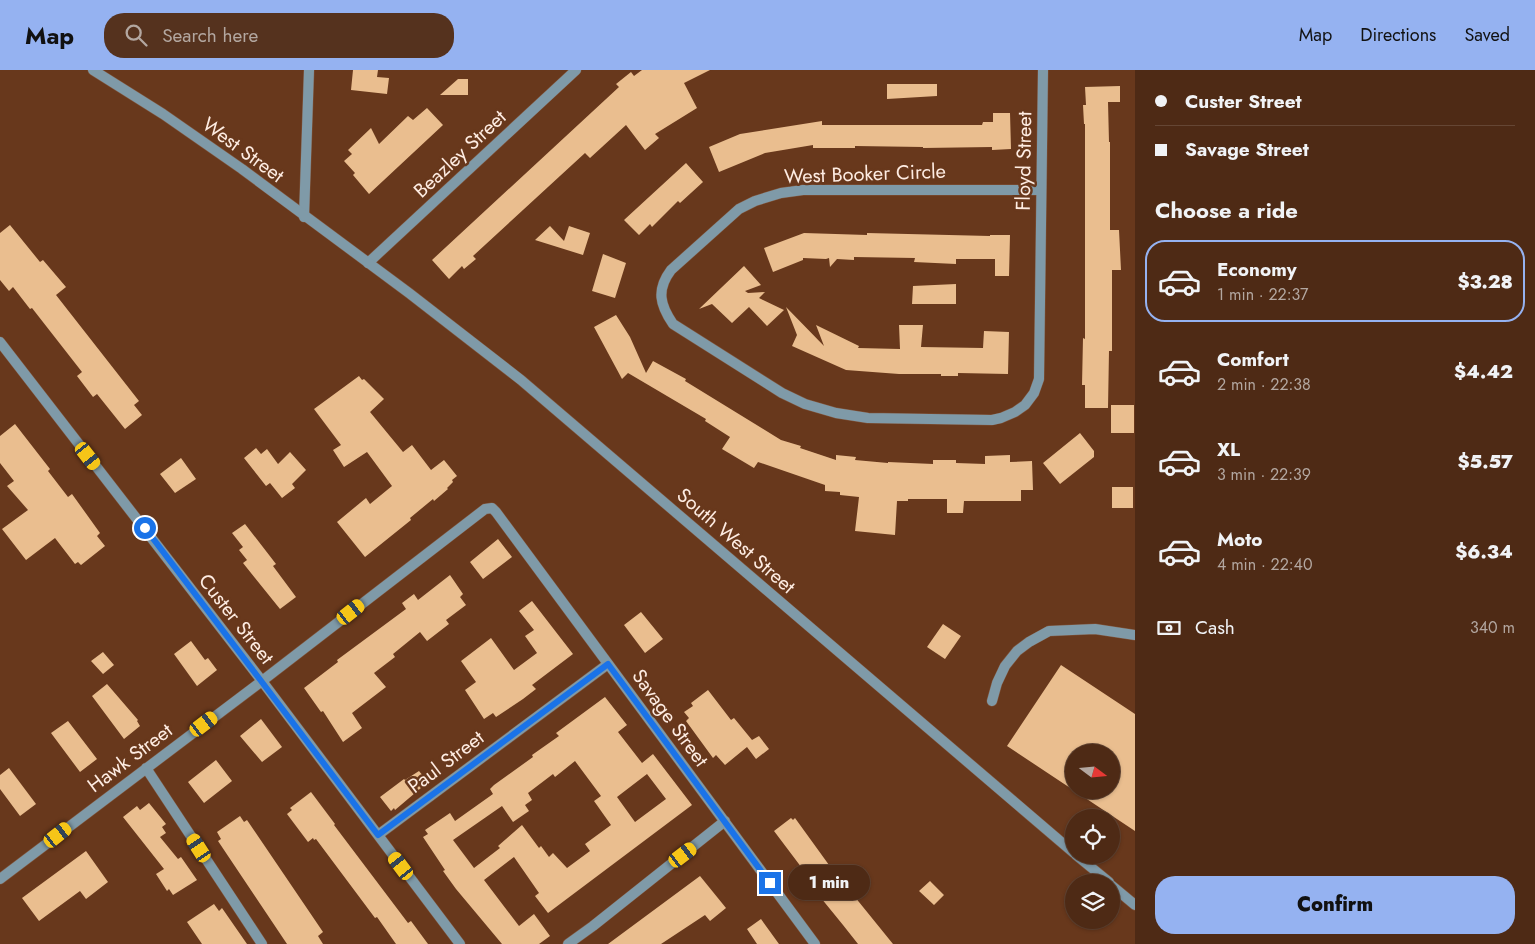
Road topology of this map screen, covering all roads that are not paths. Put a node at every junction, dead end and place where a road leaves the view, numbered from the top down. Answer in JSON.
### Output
{"nodes":[{"id":1,"x":93,"y":70,"type":"edge"},
{"id":2,"x":309,"y":70,"type":"edge"},
{"id":3,"x":576,"y":70,"type":"edge"},
{"id":4,"x":1043,"y":70,"type":"edge"},
{"id":5,"x":1041,"y":190,"type":"junction"},
{"id":6,"x":304,"y":217,"type":"junction"},
{"id":7,"x":368,"y":263,"type":"junction"},
{"id":8,"x":664,"y":311,"type":"joint"},
{"id":9,"x":0,"y":342,"type":"edge"},
{"id":10,"x":496,"y":512,"type":"joint"},
{"id":11,"x":1135,"y":634,"type":"edge"},
{"id":12,"x":608,"y":664,"type":"junction"},
{"id":13,"x":262,"y":681,"type":"junction"},
{"id":14,"x":992,"y":701,"type":"dead end"},
{"id":15,"x":146,"y":768,"type":"junction"},
{"id":16,"x":725,"y":821,"type":"junction"},
{"id":17,"x":378,"y":835,"type":"junction"},
{"id":18,"x":1065,"y":845,"type":"edge"},
{"id":19,"x":1087,"y":864,"type":"edge"},
{"id":20,"x":1098,"y":874,"type":"edge"},
{"id":21,"x":0,"y":879,"type":"edge"},
{"id":22,"x":1120,"y":892,"type":"edge"},
{"id":23,"x":1135,"y":905,"type":"edge"},
{"id":24,"x":262,"y":944,"type":"edge"},
{"id":25,"x":460,"y":944,"type":"edge"},
{"id":26,"x":568,"y":944,"type":"edge"},
{"id":27,"x":815,"y":944,"type":"edge"}],
"edges":[{"from":1,"to":6,"type":"street","name":"West Street"},
{"from":2,"to":6,"type":"street"},
{"from":3,"to":7,"type":"street","name":"Beazley Street"},
{"from":4,"to":5,"type":"street","name":"Floyd Street"},
{"from":5,"to":8,"type":"street","name":"West Booker Circle"},
{"from":5,"to":8,"type":"street","name":"Floyd Street"},
{"from":6,"to":7,"type":"street","name":"West Street"},
{"from":7,"to":18,"type":"street","name":"South West Street"},
{"from":9,"to":13,"type":"street","name":"Custer Street"},
{"from":10,"to":12,"type":"street","name":"Savage Street"},
{"from":10,"to":13,"type":"street","name":"Hawk Street"},
{"from":11,"to":14,"type":"street"},
{"from":12,"to":16,"type":"street","name":"Savage Street"},
{"from":12,"to":17,"type":"street","name":"Paul Street"},
{"from":13,"to":15,"type":"street","name":"Hawk Street"},
{"from":13,"to":17,"type":"street","name":"Custer Street"},
{"from":15,"to":21,"type":"street","name":"Hawk Street"},
{"from":15,"to":24,"type":"street"},
{"from":16,"to":26,"type":"street"},
{"from":16,"to":27,"type":"street","name":"Savage Street"},
{"from":17,"to":25,"type":"street","name":"Custer Street"},
{"from":19,"to":20,"type":"street","name":"South West Street"},
{"from":22,"to":23,"type":"street","name":"South West Street"}]}
